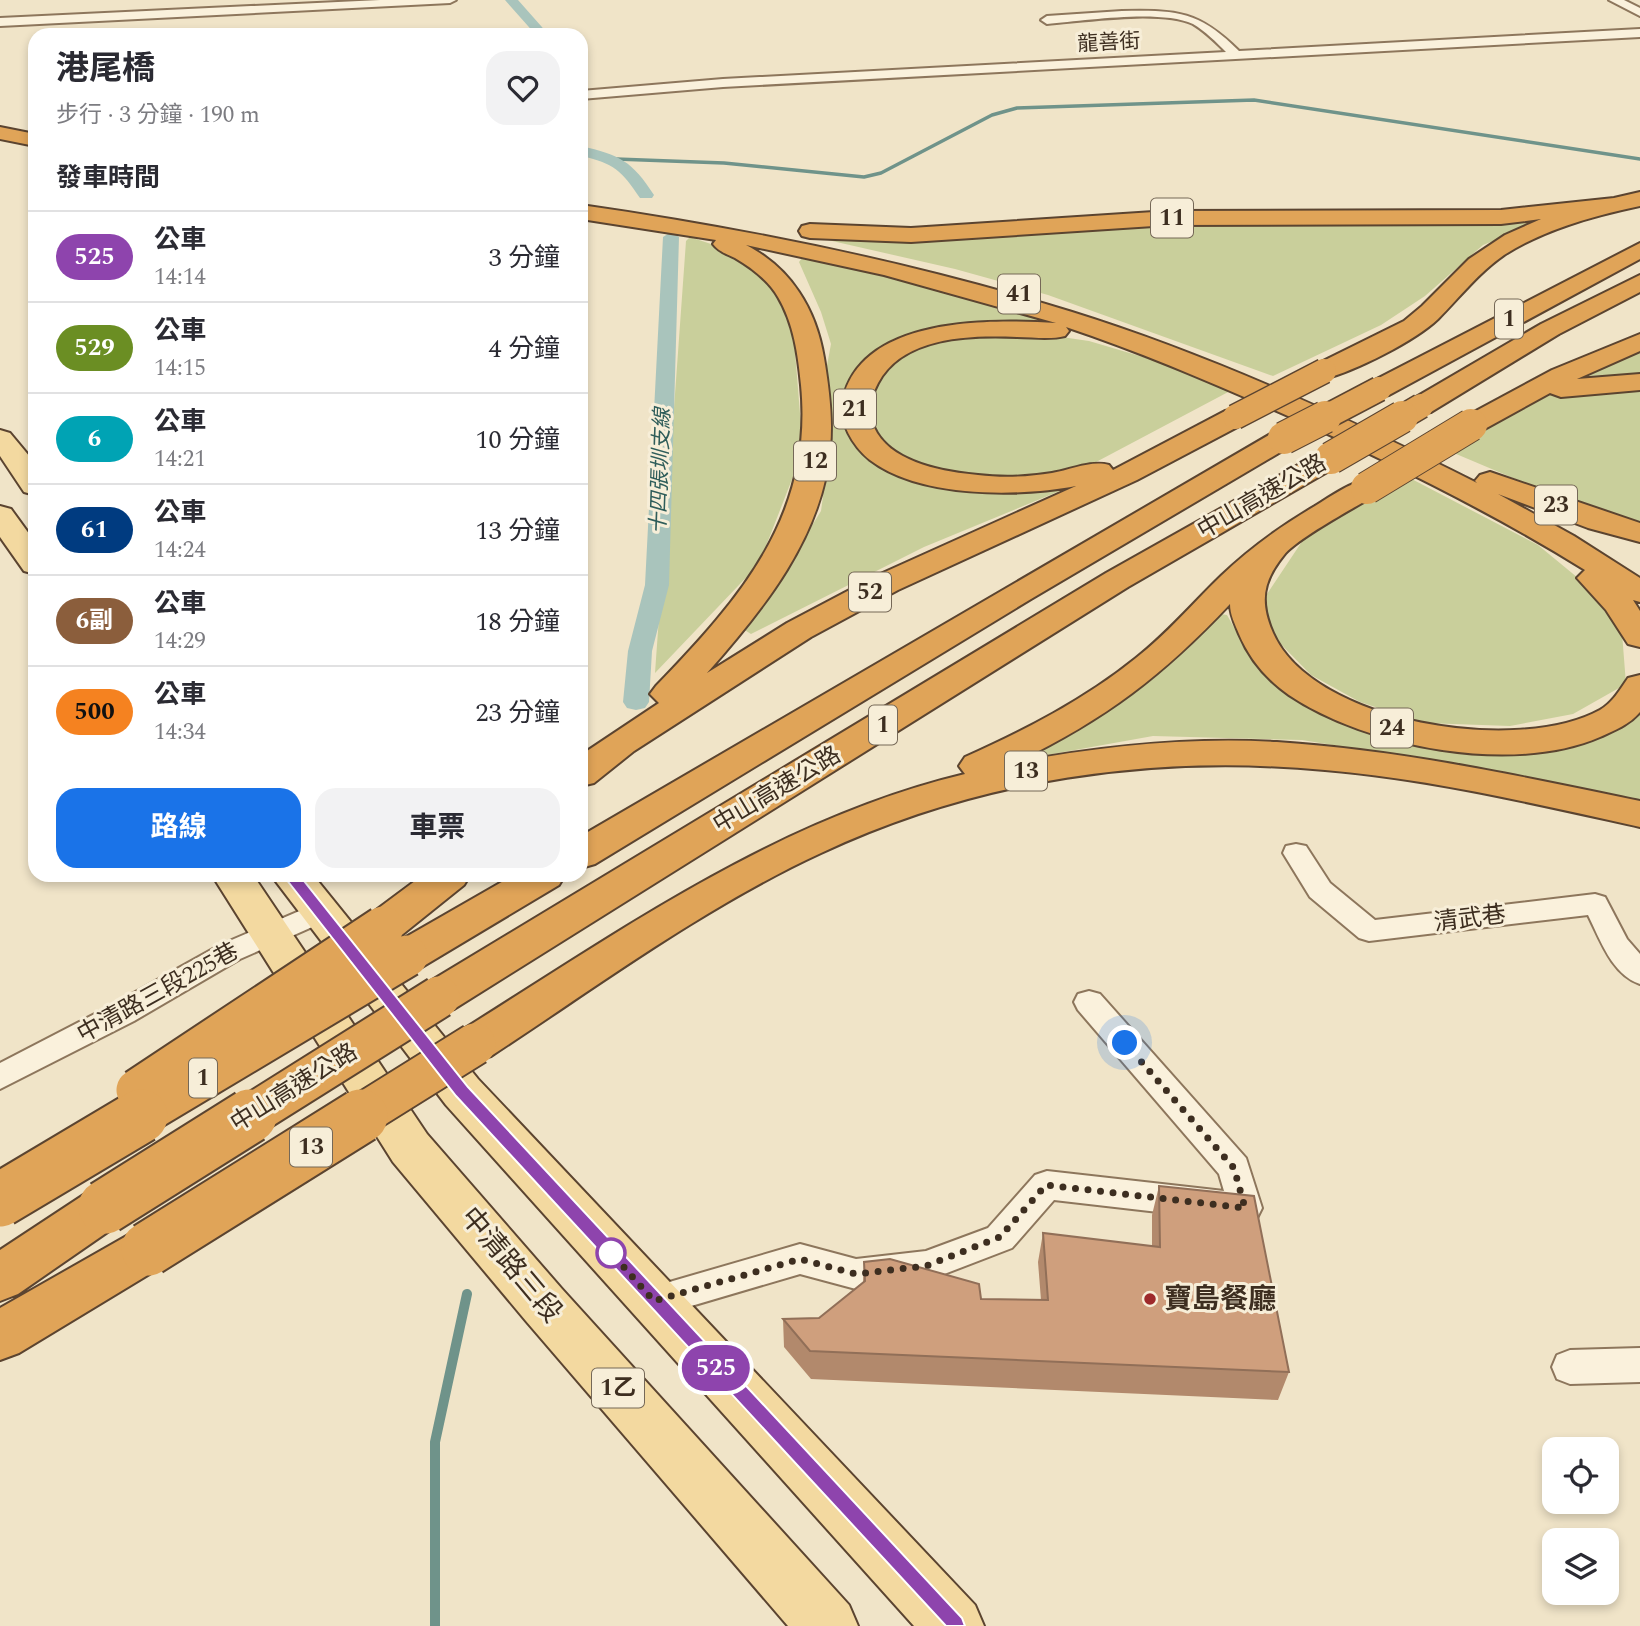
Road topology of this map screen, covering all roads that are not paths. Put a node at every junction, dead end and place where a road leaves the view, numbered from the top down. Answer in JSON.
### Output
{"nodes":[{"id":1,"x":450,"y":0,"type":"edge"},
{"id":2,"x":1615,"y":0,"type":"edge"},
{"id":3,"x":1640,"y":13,"type":"edge"},
{"id":4,"x":1047,"y":19,"type":"dead end"},
{"id":5,"x":0,"y":22,"type":"edge"},
{"id":6,"x":1640,"y":33,"type":"edge"},
{"id":7,"x":1237,"y":56,"type":"junction"},
{"id":8,"x":588,"y":94,"type":"edge"},
{"id":9,"x":0,"y":133,"type":"edge"},
{"id":10,"x":28,"y":139,"type":"edge"},
{"id":11,"x":0,"y":142,"type":"edge"},
{"id":12,"x":28,"y":148,"type":"edge"},
{"id":13,"x":1640,"y":199,"type":"edge"},
{"id":14,"x":588,"y":204,"type":"edge"},
{"id":15,"x":1611,"y":204,"type":"junction"},
{"id":16,"x":588,"y":213,"type":"edge"},
{"id":17,"x":636,"y":219,"type":"junction"},
{"id":18,"x":733,"y":224,"type":"junction"},
{"id":19,"x":804,"y":244,"type":"junction"},
{"id":20,"x":1640,"y":250,"type":"edge"},
{"id":21,"x":1640,"y":282,"type":"edge"},
{"id":22,"x":1640,"y":342,"type":"edge"},
{"id":23,"x":1175,"y":357,"type":"junction"},
{"id":24,"x":814,"y":381,"type":"junction"},
{"id":25,"x":1640,"y":382,"type":"edge"},
{"id":26,"x":1511,"y":402,"type":"junction"},
{"id":27,"x":1178,"y":446,"type":"junction"},
{"id":28,"x":6,"y":454,"type":"edge"},
{"id":29,"x":1473,"y":474,"type":"junction"},
{"id":30,"x":28,"y":478,"type":"edge"},
{"id":31,"x":1494,"y":503,"type":"junction"},
{"id":32,"x":0,"y":515,"type":"edge"},
{"id":33,"x":1640,"y":533,"type":"edge"},
{"id":34,"x":1274,"y":547,"type":"junction"},
{"id":35,"x":28,"y":554,"type":"edge"},
{"id":36,"x":1640,"y":570,"type":"edge"},
{"id":37,"x":1640,"y":592,"type":"edge"},
{"id":38,"x":1640,"y":637,"type":"edge"},
{"id":39,"x":1640,"y":685,"type":"edge"},
{"id":40,"x":621,"y":743,"type":"junction"},
{"id":41,"x":588,"y":769,"type":"edge"},
{"id":42,"x":885,"y":811,"type":"junction"},
{"id":43,"x":1640,"y":814,"type":"edge"},
{"id":44,"x":588,"y":850,"type":"edge"},
{"id":45,"x":1296,"y":853,"type":"dead end"},
{"id":46,"x":237,"y":882,"type":"edge"},
{"id":47,"x":444,"y":882,"type":"edge"},
{"id":48,"x":529,"y":882,"type":"edge"},
{"id":49,"x":304,"y":894,"type":"edge"},
{"id":50,"x":271,"y":934,"type":"junction"},
{"id":51,"x":395,"y":941,"type":"junction"},
{"id":52,"x":1640,"y":973,"type":"edge"},
{"id":53,"x":1089,"y":1002,"type":"dead end"},
{"id":54,"x":0,"y":1077,"type":"edge"},
{"id":55,"x":0,"y":1185,"type":"edge"},
{"id":56,"x":0,"y":1200,"type":"edge"},
{"id":57,"x":0,"y":1278,"type":"edge"},
{"id":58,"x":654,"y":1301,"type":"junction"},
{"id":59,"x":0,"y":1336,"type":"edge"},
{"id":60,"x":1640,"y":1365,"type":"edge"},
{"id":61,"x":1570,"y":1367,"type":"dead end"},
{"id":62,"x":828,"y":1626,"type":"edge"},
{"id":63,"x":954,"y":1626,"type":"edge"}],
"edges":[{"from":1,"to":5,"type":"street"},
{"from":2,"to":3,"type":"street"},
{"from":4,"to":7,"type":"street"},
{"from":6,"to":7,"type":"street","name":"龍善街"},
{"from":7,"to":8,"type":"street","name":"龍善街"},
{"from":9,"to":10,"type":"highway"},
{"from":11,"to":12,"type":"highway"},
{"from":13,"to":15,"type":"highway"},
{"from":14,"to":18,"type":"highway"},
{"from":15,"to":18,"type":"highway","number":"11"},
{"from":15,"to":27,"type":"highway","bridge":true},
{"from":16,"to":17,"type":"highway"},
{"from":17,"to":19,"type":"highway"},
{"from":17,"to":24,"type":"highway","number":"12"},
{"from":18,"to":19,"type":"highway"},
{"from":19,"to":23,"type":"highway"},
{"from":19,"to":24,"type":"highway"},
{"from":19,"to":29,"type":"highway","number":"41"},
{"from":20,"to":44,"type":"highway","name":"中山高速公路","number":"1","bridge":true},
{"from":21,"to":57,"type":"highway","name":"中山高速公路","number":"1","bridge":true},
{"from":22,"to":26,"type":"highway"},
{"from":23,"to":27,"type":"highway","number":"21"},
{"from":23,"to":31,"type":"highway"},
{"from":24,"to":40,"type":"highway","number":"12"},
{"from":25,"to":26,"type":"highway"},
{"from":26,"to":34,"type":"highway","bridge":true},
{"from":27,"to":40,"type":"highway","number":"52"},
{"from":28,"to":30,"type":"main road"},
{"from":29,"to":33,"type":"highway","number":"23"},
{"from":29,"to":36,"type":"highway"},
{"from":31,"to":37,"type":"highway"},
{"from":31,"to":38,"type":"highway"},
{"from":32,"to":35,"type":"main road"},
{"from":34,"to":39,"type":"highway","number":"24"},
{"from":34,"to":42,"type":"highway"},
{"from":40,"to":41,"type":"highway","number":"52"},
{"from":42,"to":43,"type":"highway","number":"13"},
{"from":42,"to":59,"type":"highway","number":"13","bridge":true},
{"from":45,"to":52,"type":"street","name":"清武巷"},
{"from":46,"to":50,"type":"main road","name":"中清路三段","number":"1乙"},
{"from":47,"to":51,"type":"highway"},
{"from":48,"to":51,"type":"highway","number":"1"},
{"from":49,"to":50,"type":"street","name":"中清路三段225巷"},
{"from":49,"to":58,"type":"main road"},
{"from":50,"to":54,"type":"street","name":"中清路三段225巷"},
{"from":50,"to":62,"type":"main road","name":"中清路三段","number":"1乙"},
{"from":51,"to":55,"type":"highway","bridge":true},
{"from":51,"to":56,"type":"highway","number":"1","bridge":true},
{"from":53,"to":58,"type":"street"},
{"from":58,"to":63,"type":"main road"},
{"from":60,"to":61,"type":"street"}]}
